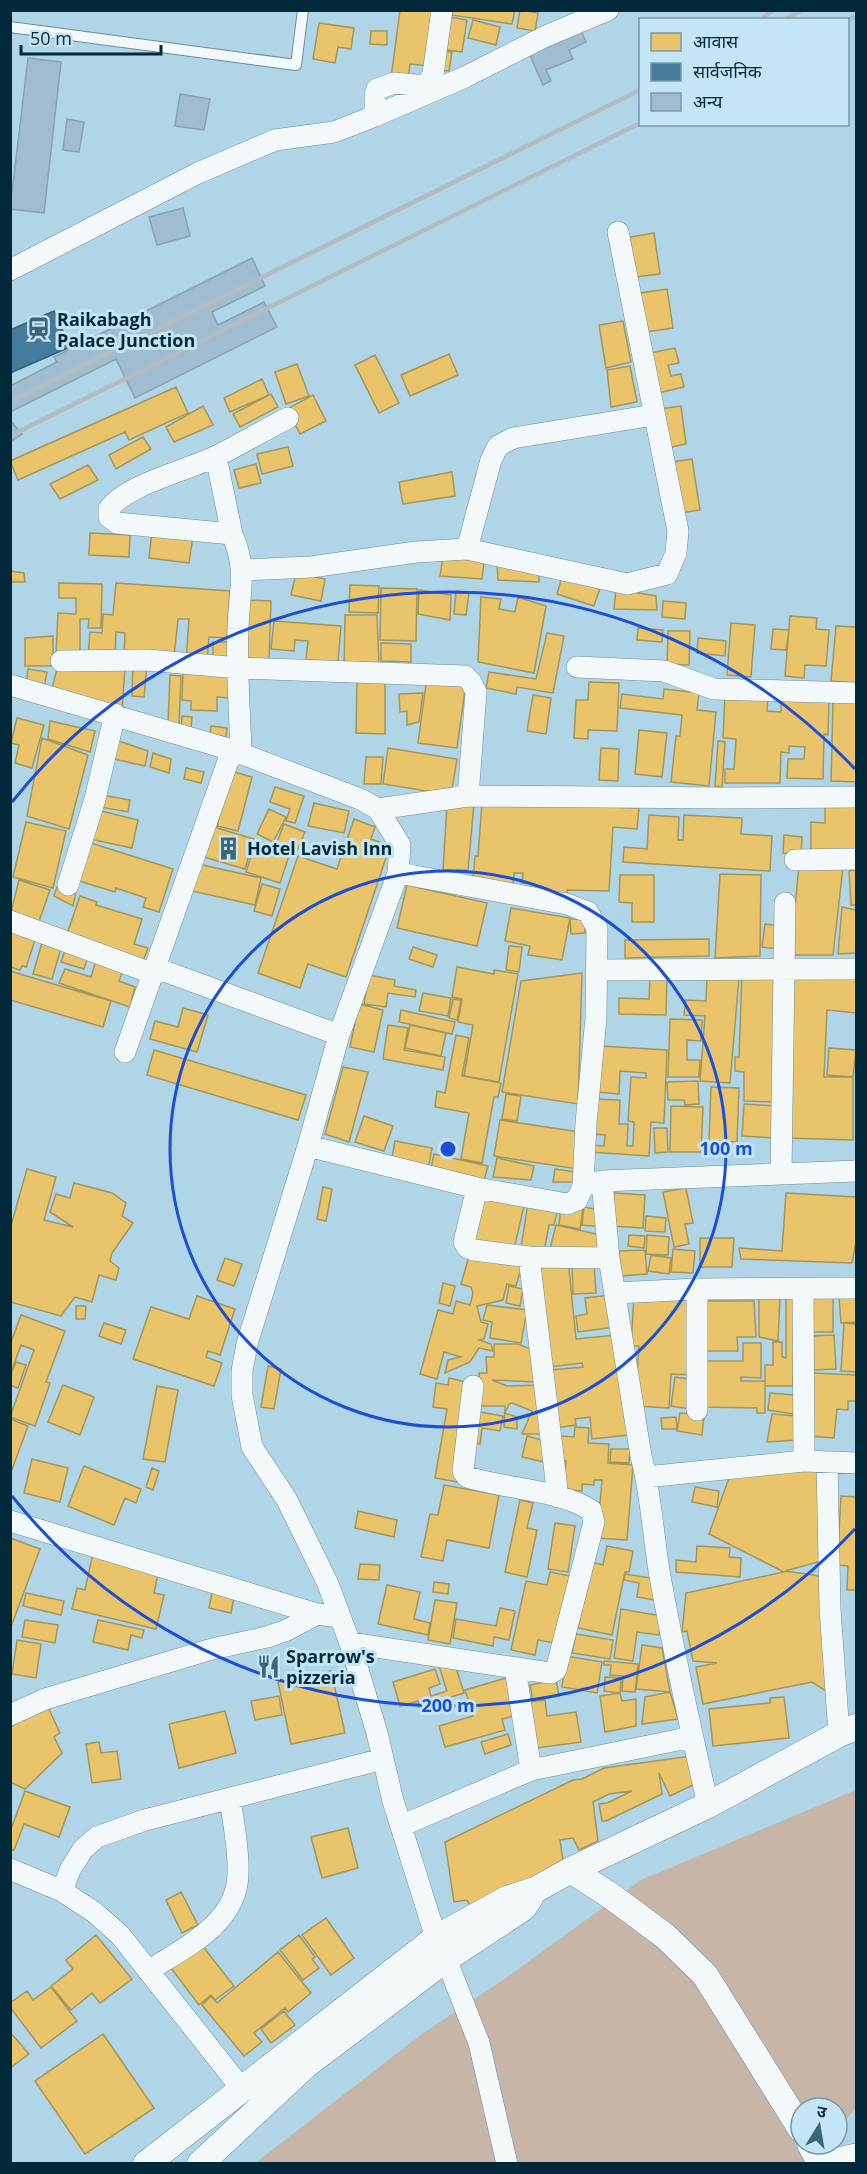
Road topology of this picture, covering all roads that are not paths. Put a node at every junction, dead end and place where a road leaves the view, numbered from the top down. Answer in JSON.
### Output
{"nodes":[{"id":1,"x":303,"y":10,"type":"edge"},
{"id":2,"x":442,"y":10,"type":"edge"},
{"id":3,"x":608,"y":10,"type":"edge"},
{"id":4,"x":10,"y":27,"type":"edge"},
{"id":5,"x":375,"y":116,"type":"junction"},
{"id":6,"x":618,"y":232,"type":"dead end"},
{"id":7,"x":10,"y":270,"type":"edge"},
{"id":8,"x":654,"y":415,"type":"junction"},
{"id":9,"x":288,"y":418,"type":"dead end"},
{"id":10,"x":216,"y":457,"type":"junction"},
{"id":11,"x":232,"y":534,"type":"junction"},
{"id":12,"x":467,"y":549,"type":"junction"},
{"id":13,"x":243,"y":570,"type":"junction"},
{"id":14,"x":61,"y":661,"type":"dead end"},
{"id":15,"x":578,"y":667,"type":"dead end"},
{"id":16,"x":239,"y":668,"type":"junction"},
{"id":17,"x":10,"y":685,"type":"edge"},
{"id":18,"x":856,"y":693,"type":"edge"},
{"id":19,"x":115,"y":714,"type":"junction"},
{"id":20,"x":236,"y":752,"type":"junction"},
{"id":21,"x":468,"y":796,"type":"junction"},
{"id":22,"x":856,"y":797,"type":"edge"},
{"id":23,"x":378,"y":809,"type":"junction"},
{"id":24,"x":856,"y":859,"type":"edge"},
{"id":25,"x":795,"y":860,"type":"dead end"},
{"id":26,"x":398,"y":873,"type":"junction"},
{"id":27,"x":68,"y":885,"type":"dead end"},
{"id":28,"x":785,"y":903,"type":"dead end"},
{"id":29,"x":10,"y":921,"type":"edge"},
{"id":30,"x":783,"y":968,"type":"junction"},
{"id":31,"x":856,"y":969,"type":"edge"},
{"id":32,"x":597,"y":970,"type":"junction"},
{"id":33,"x":155,"y":971,"type":"junction"},
{"id":34,"x":339,"y":1035,"type":"junction"},
{"id":35,"x":125,"y":1052,"type":"dead end"},
{"id":36,"x":308,"y":1146,"type":"junction"},
{"id":37,"x":856,"y":1171,"type":"edge"},
{"id":38,"x":781,"y":1173,"type":"junction"},
{"id":39,"x":593,"y":1184,"type":"junction"},
{"id":40,"x":477,"y":1188,"type":"junction"},
{"id":41,"x":529,"y":1257,"type":"junction"},
{"id":42,"x":609,"y":1258,"type":"junction"},
{"id":43,"x":856,"y":1288,"type":"edge"},
{"id":44,"x":697,"y":1289,"type":"junction"},
{"id":45,"x":803,"y":1289,"type":"junction"},
{"id":46,"x":615,"y":1293,"type":"junction"},
{"id":47,"x":473,"y":1386,"type":"dead end"},
{"id":48,"x":697,"y":1410,"type":"dead end"},
{"id":49,"x":804,"y":1461,"type":"junction"},
{"id":50,"x":827,"y":1462,"type":"junction"},
{"id":51,"x":856,"y":1463,"type":"edge"},
{"id":52,"x":646,"y":1477,"type":"junction"},
{"id":53,"x":558,"y":1497,"type":"junction"},
{"id":54,"x":10,"y":1521,"type":"edge"},
{"id":55,"x":317,"y":1614,"type":"junction"},
{"id":56,"x":340,"y":1617,"type":"junction"},
{"id":57,"x":350,"y":1643,"type":"junction"},
{"id":58,"x":515,"y":1668,"type":"junction"},
{"id":59,"x":10,"y":1714,"type":"edge"},
{"id":60,"x":848,"y":1730,"type":"edge"},
{"id":61,"x":692,"y":1737,"type":"junction"},
{"id":62,"x":383,"y":1759,"type":"junction"},
{"id":63,"x":531,"y":1770,"type":"junction"},
{"id":64,"x":230,"y":1798,"type":"junction"},
{"id":65,"x":708,"y":1805,"type":"junction"},
{"id":66,"x":401,"y":1826,"type":"junction"},
{"id":67,"x":10,"y":1869,"type":"edge"},
{"id":68,"x":570,"y":1870,"type":"junction"},
{"id":69,"x":62,"y":1891,"type":"junction"},
{"id":70,"x":441,"y":1948,"type":"junction"},
{"id":71,"x":148,"y":1971,"type":"junction"},
{"id":72,"x":242,"y":2089,"type":"junction"},
{"id":73,"x":789,"y":2109,"type":"edge"},
{"id":74,"x":146,"y":2163,"type":"edge"},
{"id":75,"x":200,"y":2163,"type":"edge"},
{"id":76,"x":507,"y":2163,"type":"edge"}],
"edges":[{"from":1,"to":4,"type":"lane"},
{"from":2,"to":5,"type":"street"},
{"from":3,"to":5,"type":"street"},
{"from":5,"to":7,"type":"street"},
{"from":6,"to":8,"type":"street"},
{"from":8,"to":12,"type":"street"},
{"from":8,"to":12,"type":"street"},
{"from":9,"to":10,"type":"street"},
{"from":10,"to":11,"type":"street"},
{"from":10,"to":11,"type":"street"},
{"from":11,"to":13,"type":"street"},
{"from":12,"to":13,"type":"street"},
{"from":13,"to":16,"type":"street"},
{"from":14,"to":16,"type":"street"},
{"from":15,"to":18,"type":"street"},
{"from":16,"to":20,"type":"street"},
{"from":16,"to":21,"type":"street"},
{"from":17,"to":19,"type":"street"},
{"from":19,"to":20,"type":"street"},
{"from":19,"to":27,"type":"street"},
{"from":20,"to":23,"type":"street"},
{"from":20,"to":33,"type":"street"},
{"from":21,"to":22,"type":"street"},
{"from":21,"to":23,"type":"street"},
{"from":23,"to":26,"type":"street"},
{"from":24,"to":25,"type":"street"},
{"from":26,"to":32,"type":"street"},
{"from":26,"to":34,"type":"street"},
{"from":28,"to":30,"type":"street"},
{"from":29,"to":33,"type":"street"},
{"from":30,"to":31,"type":"street"},
{"from":30,"to":32,"type":"street"},
{"from":30,"to":38,"type":"street"},
{"from":32,"to":39,"type":"street"},
{"from":33,"to":34,"type":"street"},
{"from":33,"to":35,"type":"street"},
{"from":34,"to":36,"type":"street"},
{"from":36,"to":40,"type":"street"},
{"from":36,"to":56,"type":"street"},
{"from":37,"to":38,"type":"street"},
{"from":38,"to":39,"type":"street"},
{"from":39,"to":40,"type":"street"},
{"from":39,"to":42,"type":"street"},
{"from":40,"to":41,"type":"street"},
{"from":41,"to":42,"type":"street"},
{"from":41,"to":53,"type":"street"},
{"from":42,"to":46,"type":"street"},
{"from":43,"to":45,"type":"street"},
{"from":44,"to":45,"type":"street"},
{"from":44,"to":46,"type":"street"},
{"from":44,"to":48,"type":"street"},
{"from":45,"to":49,"type":"street"},
{"from":46,"to":52,"type":"street"},
{"from":47,"to":53,"type":"street"},
{"from":49,"to":50,"type":"street"},
{"from":49,"to":52,"type":"street"},
{"from":50,"to":51,"type":"street"},
{"from":50,"to":60,"type":"street"},
{"from":52,"to":61,"type":"street"},
{"from":53,"to":58,"type":"street"},
{"from":54,"to":55,"type":"street"},
{"from":55,"to":56,"type":"street"},
{"from":55,"to":59,"type":"street"},
{"from":56,"to":57,"type":"street"},
{"from":57,"to":58,"type":"street"},
{"from":57,"to":62,"type":"street"},
{"from":58,"to":63,"type":"street"},
{"from":60,"to":65,"type":"street"},
{"from":61,"to":63,"type":"street"},
{"from":61,"to":65,"type":"street"},
{"from":62,"to":64,"type":"street"},
{"from":62,"to":66,"type":"street"},
{"from":63,"to":66,"type":"street"},
{"from":64,"to":69,"type":"street"},
{"from":64,"to":71,"type":"street"},
{"from":65,"to":68,"type":"street"},
{"from":66,"to":70,"type":"street"},
{"from":67,"to":69,"type":"street"},
{"from":68,"to":70,"type":"street"},
{"from":68,"to":73,"type":"street"},
{"from":69,"to":71,"type":"street"},
{"from":70,"to":72,"type":"street"},
{"from":70,"to":75,"type":"street"},
{"from":70,"to":76,"type":"street"},
{"from":71,"to":72,"type":"street"},
{"from":72,"to":74,"type":"street"}]}
